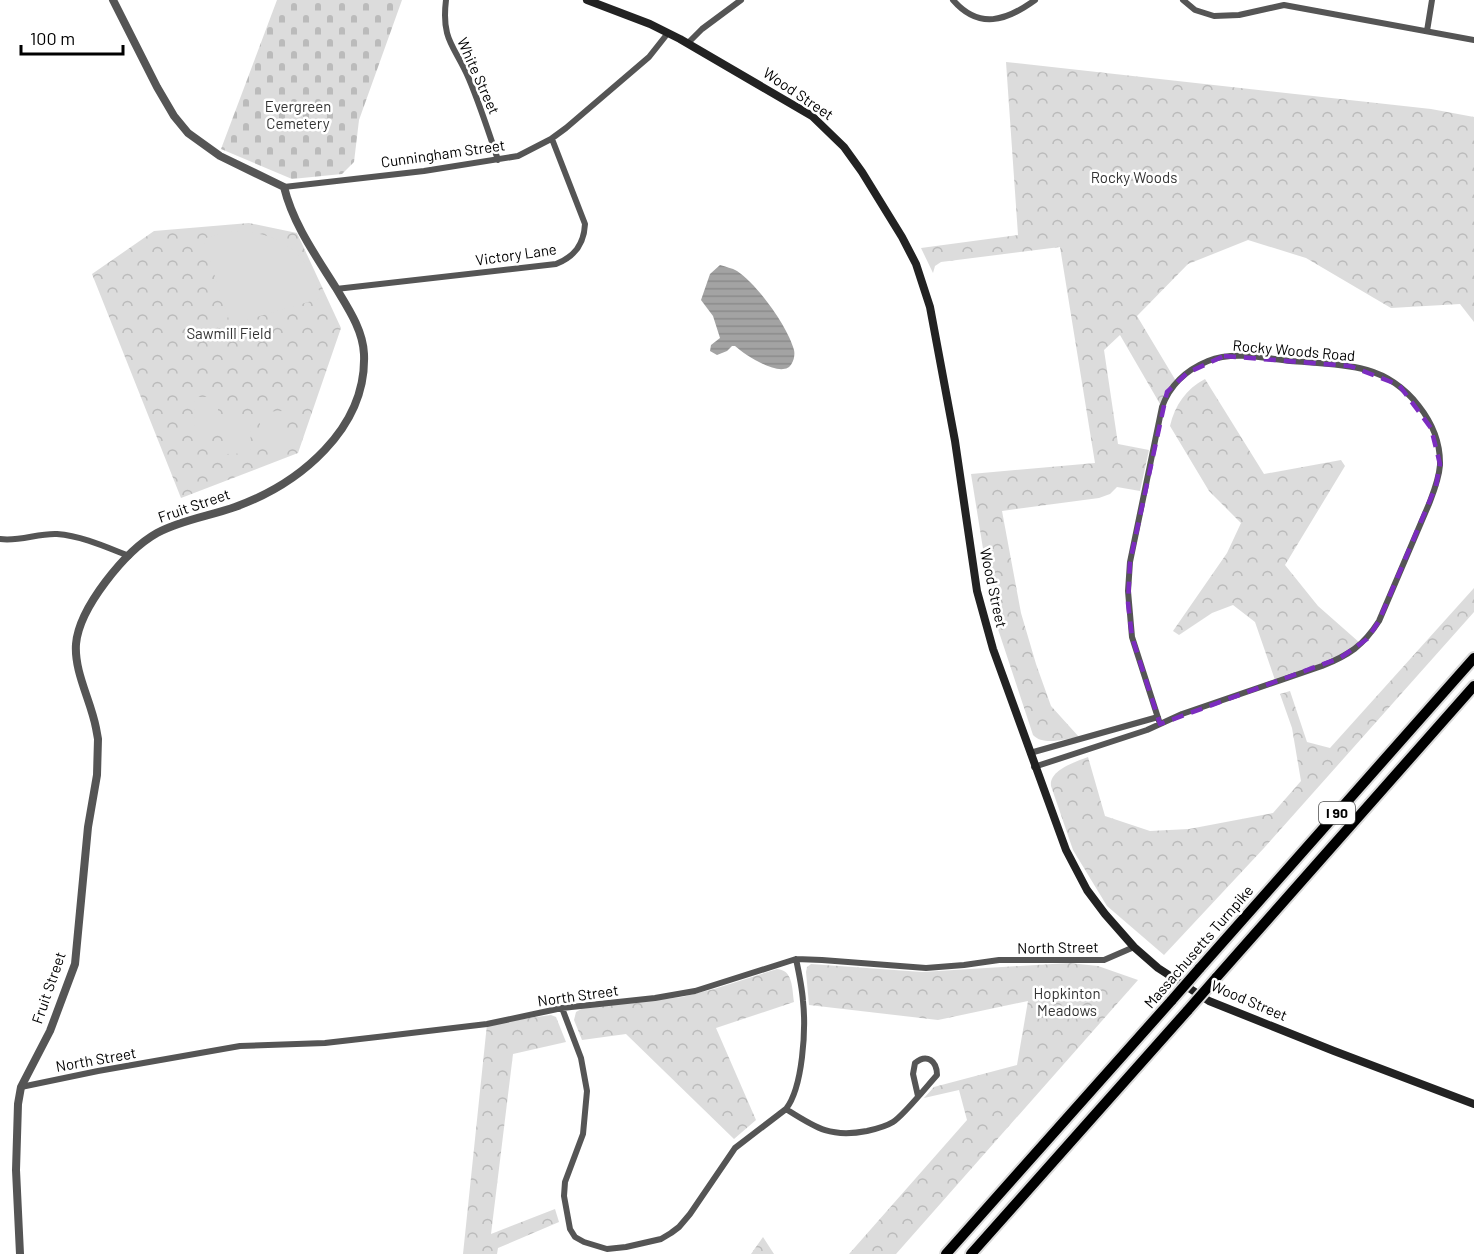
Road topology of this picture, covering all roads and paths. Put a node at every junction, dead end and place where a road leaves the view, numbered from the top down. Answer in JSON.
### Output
{"nodes":[{"id":1,"x":113,"y":0,"type":"edge"},
{"id":2,"x":446,"y":0,"type":"edge"},
{"id":3,"x":587,"y":0,"type":"edge"},
{"id":4,"x":741,"y":0,"type":"edge"},
{"id":5,"x":952,"y":0,"type":"edge"},
{"id":6,"x":1035,"y":0,"type":"edge"},
{"id":7,"x":1183,"y":0,"type":"edge"},
{"id":8,"x":1432,"y":0,"type":"edge"},
{"id":9,"x":1427,"y":31,"type":"junction"},
{"id":10,"x":668,"y":33,"type":"junction"},
{"id":11,"x":1474,"y":40,"type":"edge"},
{"id":12,"x":688,"y":43,"type":"junction"},
{"id":13,"x":552,"y":139,"type":"junction"},
{"id":14,"x":498,"y":160,"type":"junction"},
{"id":15,"x":284,"y":187,"type":"junction"},
{"id":16,"x":336,"y":289,"type":"junction"},
{"id":17,"x":0,"y":539,"type":"edge"},
{"id":18,"x":129,"y":556,"type":"junction"},
{"id":19,"x":1474,"y":658,"type":"edge"},
{"id":20,"x":1474,"y":686,"type":"edge"},
{"id":21,"x":1474,"y":695,"type":"edge"},
{"id":22,"x":1450,"y":713,"type":"junction"},
{"id":23,"x":1159,"y":720,"type":"junction"},
{"id":24,"x":1030,"y":753,"type":"junction"},
{"id":25,"x":1034,"y":767,"type":"junction"},
{"id":26,"x":1134,"y":947,"type":"junction"},
{"id":27,"x":796,"y":959,"type":"junction"},
{"id":28,"x":562,"y":1008,"type":"junction"},
{"id":29,"x":21,"y":1087,"type":"junction"},
{"id":30,"x":918,"y":1096,"type":"junction"},
{"id":31,"x":1474,"y":1104,"type":"edge"},
{"id":32,"x":786,"y":1109,"type":"junction"},
{"id":33,"x":606,"y":1251,"type":"edge"},
{"id":34,"x":20,"y":1254,"type":"edge"},
{"id":35,"x":946,"y":1254,"type":"edge"},
{"id":36,"x":971,"y":1254,"type":"edge"}],
"edges":[{"from":1,"to":15,"type":"street"},
{"from":2,"to":14,"type":"street","name":"White Street"},
{"from":3,"to":10,"type":"main road","name":"Wood Street"},
{"from":4,"to":12,"type":"street"},
{"from":5,"to":6,"type":"street"},
{"from":7,"to":9,"type":"street"},
{"from":8,"to":9,"type":"street"},
{"from":9,"to":11,"type":"street"},
{"from":10,"to":12,"type":"main road","name":"Wood Street"},
{"from":10,"to":13,"type":"street","name":"Cunningham Street"},
{"from":12,"to":24,"type":"main road","name":"Wood Street"},
{"from":13,"to":14,"type":"street","name":"Cunningham Street"},
{"from":13,"to":16,"type":"street","name":"Victory Lane"},
{"from":14,"to":15,"type":"street","name":"Cunningham Street"},
{"from":15,"to":16,"type":"street","name":"Fruit Street"},
{"from":16,"to":18,"type":"street","name":"Fruit Street"},
{"from":17,"to":18,"type":"street"},
{"from":18,"to":29,"type":"street","name":"Fruit Street"},
{"from":19,"to":35,"type":"highway","name":"Massachusetts Turnpike","number":"I 90","bridge":true},
{"from":20,"to":22,"type":"highway","number":"I 90"},
{"from":21,"to":22,"type":"highway"},
{"from":22,"to":36,"type":"highway","number":"I 90","bridge":true},
{"from":23,"to":23,"type":"street","name":"Rocky Woods Road"},
{"from":23,"to":24,"type":"street","name":"Rocky Woods Road"},
{"from":23,"to":25,"type":"street","name":"Rocky Woods Road"},
{"from":24,"to":25,"type":"main road","name":"Wood Street"},
{"from":25,"to":26,"type":"main road","name":"Wood Street"},
{"from":26,"to":27,"type":"street","name":"North Street"},
{"from":26,"to":31,"type":"main road","name":"Wood Street"},
{"from":27,"to":28,"type":"street","name":"North Street"},
{"from":27,"to":32,"type":"street"},
{"from":28,"to":29,"type":"street","name":"North Street"},
{"from":28,"to":33,"type":"street"},
{"from":29,"to":34,"type":"street","name":"Fruit Street"},
{"from":30,"to":30,"type":"street"},
{"from":30,"to":32,"type":"street"},
{"from":32,"to":33,"type":"street"}]}
